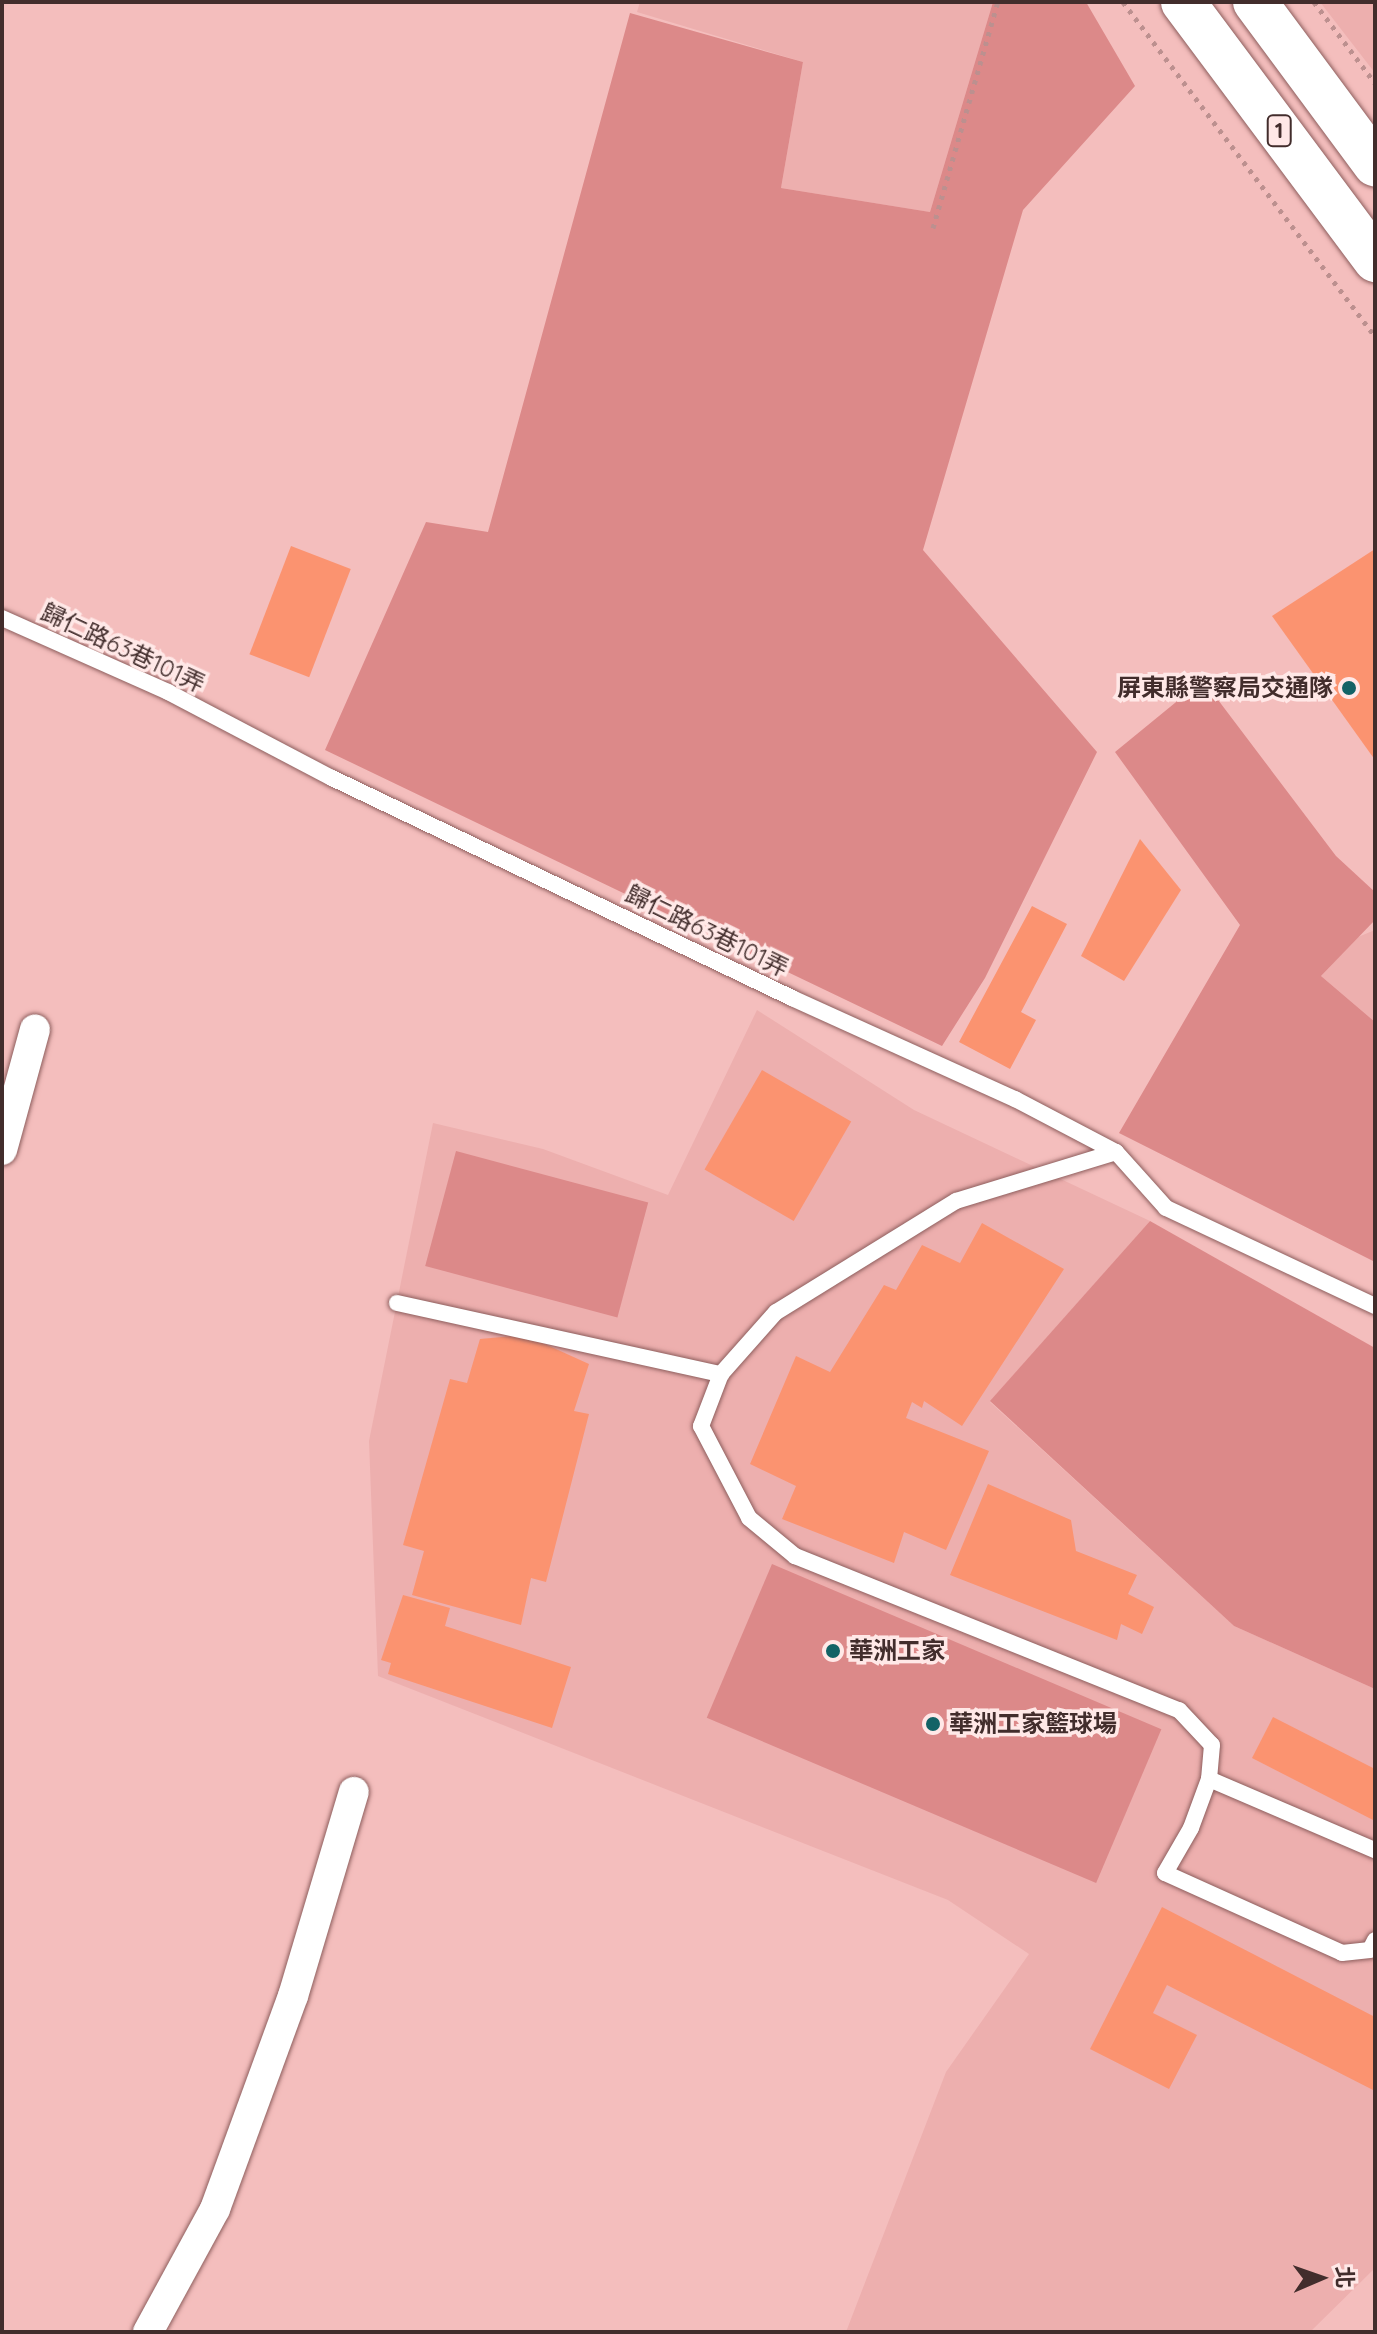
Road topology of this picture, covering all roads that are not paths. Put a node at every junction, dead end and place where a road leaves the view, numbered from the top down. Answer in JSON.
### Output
{"nodes":[{"id":1,"x":1183,"y":2,"type":"edge"},
{"id":2,"x":1255,"y":2,"type":"edge"},
{"id":3,"x":1375,"y":164,"type":"edge"},
{"id":4,"x":1375,"y":260,"type":"edge"},
{"id":5,"x":2,"y":618,"type":"edge"},
{"id":6,"x":35,"y":1029,"type":"dead end"},
{"id":7,"x":2,"y":1150,"type":"edge"},
{"id":8,"x":1116,"y":1152,"type":"junction"},
{"id":9,"x":397,"y":1303,"type":"dead end"},
{"id":10,"x":1375,"y":1306,"type":"edge"},
{"id":11,"x":721,"y":1374,"type":"junction"},
{"id":12,"x":1209,"y":1779,"type":"junction"},
{"id":13,"x":354,"y":1792,"type":"dead end"},
{"id":14,"x":1375,"y":1850,"type":"edge"},
{"id":15,"x":1375,"y":1940,"type":"edge"},
{"id":16,"x":148,"y":2332,"type":"edge"}],
"edges":[{"from":1,"to":4,"type":"main road","number":"1"},
{"from":2,"to":3,"type":"main road","number":"1"},
{"from":5,"to":8,"type":"lane","name":"歸仁路63巷101弄"},
{"from":6,"to":7,"type":"street"},
{"from":8,"to":10,"type":"lane","name":"歸仁路63巷101弄"},
{"from":8,"to":11,"type":"lane"},
{"from":9,"to":11,"type":"lane"},
{"from":11,"to":12,"type":"lane"},
{"from":12,"to":14,"type":"lane"},
{"from":12,"to":15,"type":"lane"},
{"from":13,"to":16,"type":"street"}]}
